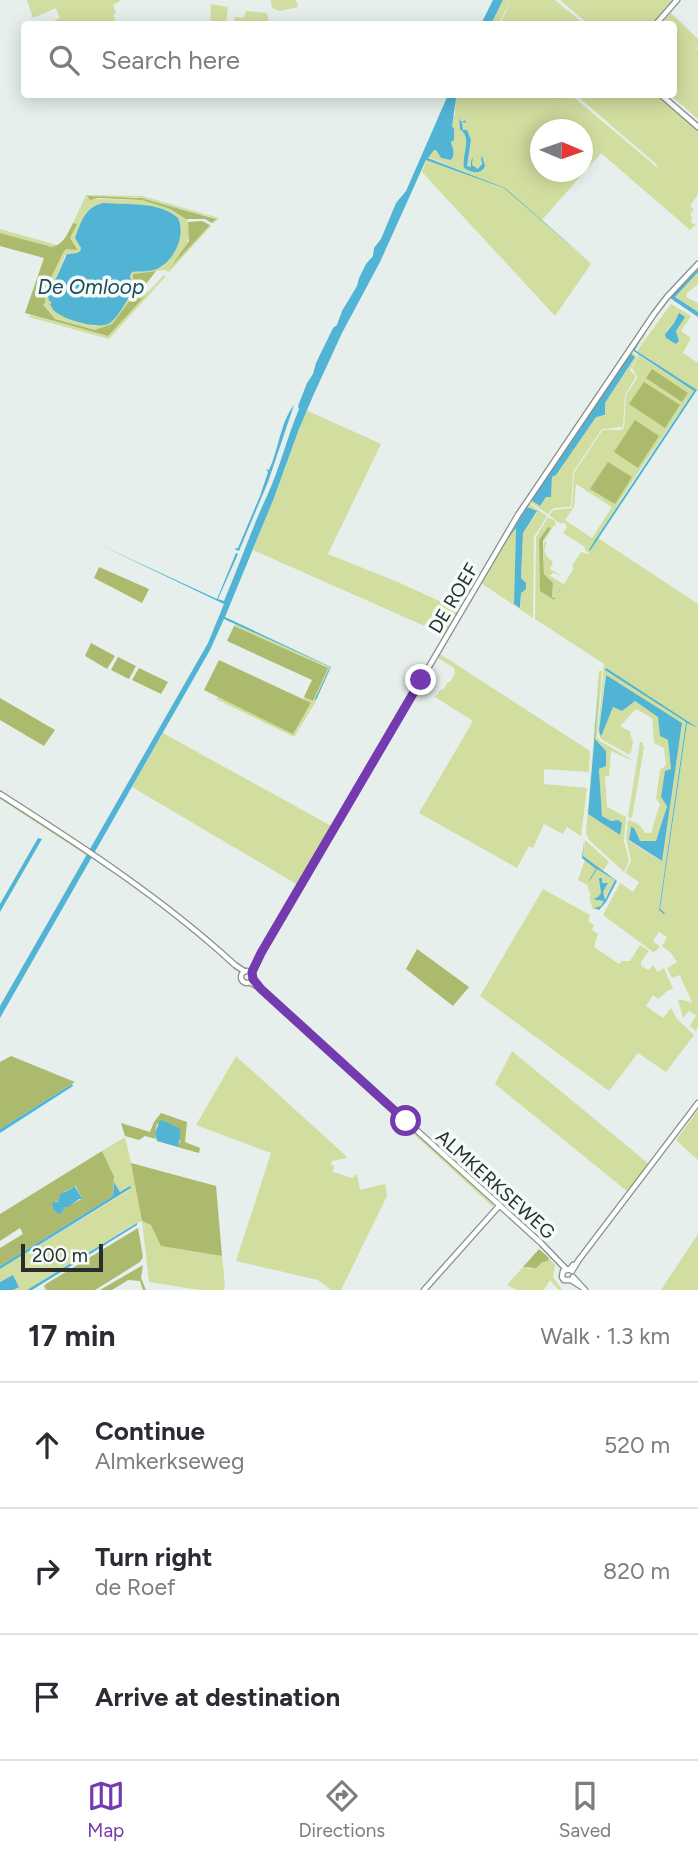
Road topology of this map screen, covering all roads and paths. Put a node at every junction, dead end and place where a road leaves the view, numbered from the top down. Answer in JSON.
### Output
{"nodes":[{"id":1,"x":677,"y":0,"type":"edge"},
{"id":2,"x":659,"y":21,"type":"edge"},
{"id":3,"x":665,"y":98,"type":"edge"},
{"id":4,"x":698,"y":127,"type":"edge"},
{"id":5,"x":698,"y":264,"type":"edge"},
{"id":6,"x":0,"y":794,"type":"edge"},
{"id":7,"x":246,"y":972,"type":"junction"},
{"id":8,"x":251,"y":981,"type":"junction"},
{"id":9,"x":698,"y":1102,"type":"edge"},
{"id":10,"x":499,"y":1206,"type":"junction"},
{"id":11,"x":569,"y":1273,"type":"junction"},
{"id":12,"x":584,"y":1289,"type":"edge"},
{"id":13,"x":424,"y":1290,"type":"edge"}],
"edges":[{"from":1,"to":2,"type":"street"},
{"from":3,"to":4,"type":"street"},
{"from":5,"to":7,"type":"street","name":"DE ROEF"},
{"from":6,"to":7,"type":"street"},
{"from":7,"to":8,"type":"street"},
{"from":7,"to":8,"type":"street","name":"ALMKERKSEWEG"},
{"from":8,"to":10,"type":"street","name":"ALMKERKSEWEG"},
{"from":9,"to":11,"type":"street"},
{"from":10,"to":11,"type":"street","name":"ALMKERKSEWEG"},
{"from":10,"to":13,"type":"street"},
{"from":11,"to":12,"type":"street","name":"ALMKERKSEWEG"}]}
